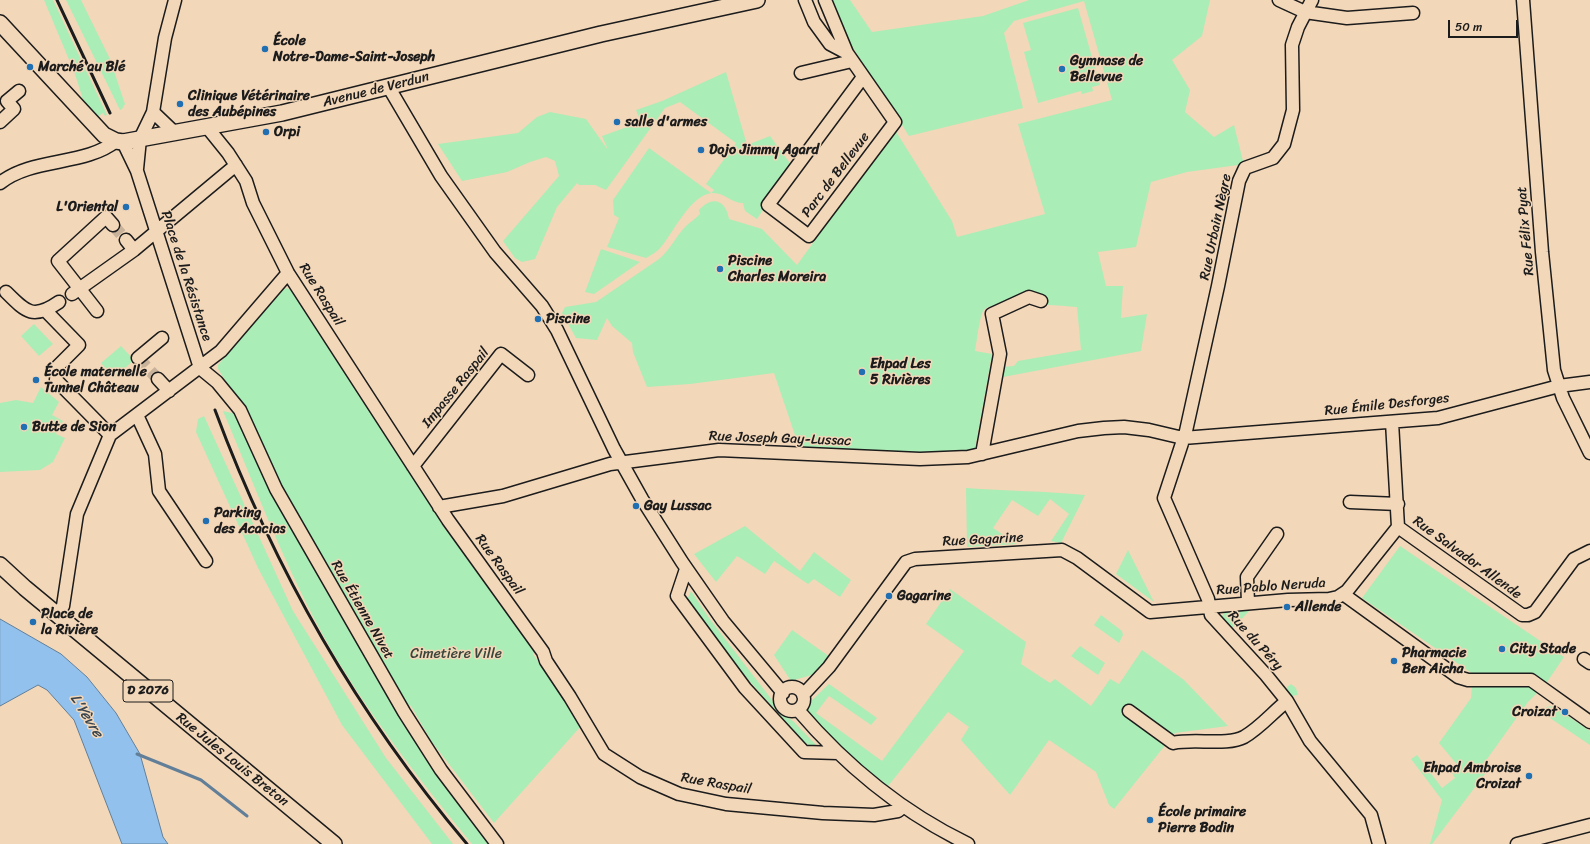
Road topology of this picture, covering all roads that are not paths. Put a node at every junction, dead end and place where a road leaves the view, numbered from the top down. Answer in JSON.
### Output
{"nodes":[{"id":1,"x":175,"y":0,"type":"edge"},
{"id":2,"x":757,"y":0,"type":"edge"},
{"id":3,"x":805,"y":0,"type":"edge"},
{"id":4,"x":825,"y":0,"type":"edge"},
{"id":5,"x":1280,"y":0,"type":"edge"},
{"id":6,"x":1312,"y":0,"type":"edge"},
{"id":7,"x":1523,"y":0,"type":"edge"},
{"id":8,"x":726,"y":3,"type":"edge"},
{"id":9,"x":1305,"y":12,"type":"junction"},
{"id":10,"x":1413,"y":13,"type":"dead end"},
{"id":11,"x":3,"y":32,"type":"edge"},
{"id":12,"x":849,"y":57,"type":"junction"},
{"id":13,"x":801,"y":73,"type":"dead end"},
{"id":14,"x":863,"y":77,"type":"junction"},
{"id":15,"x":388,"y":86,"type":"junction"},
{"id":16,"x":19,"y":91,"type":"dead end"},
{"id":17,"x":153,"y":112,"type":"junction"},
{"id":18,"x":0,"y":122,"type":"edge"},
{"id":19,"x":207,"y":127,"type":"junction"},
{"id":20,"x":174,"y":133,"type":"junction"},
{"id":21,"x":140,"y":139,"type":"junction"},
{"id":22,"x":119,"y":142,"type":"junction"},
{"id":23,"x":236,"y":165,"type":"junction"},
{"id":24,"x":137,"y":171,"type":"junction"},
{"id":25,"x":2,"y":175,"type":"edge"},
{"id":26,"x":109,"y":221,"type":"dead end"},
{"id":27,"x":156,"y":230,"type":"junction"},
{"id":28,"x":126,"y":240,"type":"tunnel mouth"},
{"id":29,"x":134,"y":250,"type":"junction"},
{"id":30,"x":288,"y":273,"type":"junction"},
{"id":31,"x":6,"y":292,"type":"dead end"},
{"id":32,"x":76,"y":292,"type":"junction"},
{"id":33,"x":1041,"y":301,"type":"dead end"},
{"id":34,"x":59,"y":302,"type":"dead end"},
{"id":35,"x":46,"y":311,"type":"junction"},
{"id":36,"x":97,"y":311,"type":"dead end"},
{"id":37,"x":162,"y":338,"type":"dead end"},
{"id":38,"x":138,"y":358,"type":"dead end"},
{"id":39,"x":200,"y":368,"type":"junction"},
{"id":40,"x":528,"y":375,"type":"dead end"},
{"id":41,"x":158,"y":379,"type":"tunnel mouth"},
{"id":42,"x":1590,"y":382,"type":"edge"},
{"id":43,"x":1559,"y":386,"type":"junction"},
{"id":44,"x":169,"y":391,"type":"junction"},
{"id":45,"x":137,"y":415,"type":"junction"},
{"id":46,"x":1392,"y":422,"type":"junction"},
{"id":47,"x":110,"y":435,"type":"junction"},
{"id":48,"x":1183,"y":438,"type":"junction"},
{"id":49,"x":1590,"y":453,"type":"edge"},
{"id":50,"x":982,"y":454,"type":"junction"},
{"id":51,"x":622,"y":462,"type":"junction"},
{"id":52,"x":413,"y":466,"type":"junction"},
{"id":53,"x":1350,"y":502,"type":"dead end"},
{"id":54,"x":1398,"y":504,"type":"junction"},
{"id":55,"x":439,"y":507,"type":"junction"},
{"id":56,"x":1398,"y":527,"type":"junction"},
{"id":57,"x":1278,"y":534,"type":"dead end"},
{"id":58,"x":1590,"y":551,"type":"edge"},
{"id":59,"x":206,"y":561,"type":"dead end"},
{"id":60,"x":0,"y":565,"type":"edge"},
{"id":61,"x":686,"y":569,"type":"junction"},
{"id":62,"x":1343,"y":594,"type":"junction"},
{"id":63,"x":1248,"y":603,"type":"junction"},
{"id":64,"x":1210,"y":607,"type":"junction"},
{"id":65,"x":57,"y":615,"type":"junction"},
{"id":66,"x":783,"y":693,"type":"junction"},
{"id":67,"x":803,"y":695,"type":"junction"},
{"id":68,"x":1287,"y":701,"type":"junction"},
{"id":69,"x":798,"y":710,"type":"junction"},
{"id":70,"x":1129,"y":711,"type":"dead end"},
{"id":71,"x":1590,"y":722,"type":"edge"},
{"id":72,"x":838,"y":753,"type":"junction"},
{"id":73,"x":903,"y":807,"type":"junction"},
{"id":74,"x":1590,"y":825,"type":"edge"},
{"id":75,"x":950,"y":840,"type":"edge"},
{"id":76,"x":1533,"y":842,"type":"edge"},
{"id":77,"x":334,"y":844,"type":"edge"},
{"id":78,"x":497,"y":844,"type":"edge"},
{"id":79,"x":968,"y":844,"type":"edge"},
{"id":80,"x":1379,"y":844,"type":"edge"},
{"id":81,"x":1517,"y":844,"type":"edge"}],
"edges":[{"from":1,"to":17,"type":"street"},
{"from":2,"to":8,"type":"main road","name":"Avenue de Verdun"},
{"from":3,"to":12,"type":"street","name":"Parc de Bellevue"},
{"from":4,"to":12,"type":"street","name":"Parc de Bellevue"},
{"from":5,"to":9,"type":"street"},
{"from":6,"to":9,"type":"street","name":"Rue Urbain Nègre"},
{"from":7,"to":43,"type":"street","name":"Rue Félix Pyat"},
{"from":8,"to":15,"type":"main road","name":"Avenue de Verdun"},
{"from":9,"to":10,"type":"street"},
{"from":9,"to":48,"type":"street","name":"Rue Urbain Nègre"},
{"from":11,"to":22,"type":"main road"},
{"from":12,"to":13,"type":"street"},
{"from":12,"to":14,"type":"street","name":"Parc de Bellevue"},
{"from":14,"to":14,"type":"street","name":"Parc de Bellevue"},
{"from":15,"to":19,"type":"main road","name":"Avenue de Verdun"},
{"from":15,"to":51,"type":"street"},
{"from":16,"to":18,"type":"street"},
{"from":17,"to":20,"type":"street"},
{"from":17,"to":21,"type":"street"},
{"from":19,"to":20,"type":"main road","name":"Avenue de Verdun"},
{"from":19,"to":23,"type":"street","name":"Rue Raspail"},
{"from":20,"to":21,"type":"main road","name":"Avenue de Verdun"},
{"from":21,"to":22,"type":"main road","name":"Avenue de Verdun"},
{"from":21,"to":24,"type":"street","name":"Place de la Résistance"},
{"from":22,"to":24,"type":"street","name":"Place de la Résistance"},
{"from":22,"to":25,"type":"street"},
{"from":23,"to":27,"type":"street"},
{"from":23,"to":30,"type":"street","name":"Rue Raspail"},
{"from":24,"to":27,"type":"street","name":"Place de la Résistance"},
{"from":26,"to":32,"type":"street"},
{"from":27,"to":29,"type":"street"},
{"from":27,"to":39,"type":"street","name":"Place de la Résistance"},
{"from":28,"to":29,"type":"street"},
{"from":29,"to":32,"type":"street"},
{"from":30,"to":39,"type":"street"},
{"from":30,"to":52,"type":"street","name":"Rue Raspail"},
{"from":31,"to":35,"type":"street"},
{"from":32,"to":36,"type":"street"},
{"from":33,"to":50,"type":"street"},
{"from":34,"to":35,"type":"street"},
{"from":35,"to":47,"type":"street"},
{"from":37,"to":38,"type":"street"},
{"from":39,"to":44,"type":"street"},
{"from":39,"to":78,"type":"street","name":"Rue Étienne Nivet"},
{"from":40,"to":52,"type":"street","name":"Impasse Raspail"},
{"from":41,"to":44,"type":"street"},
{"from":42,"to":43,"type":"street","name":"Rue Émile Desforges"},
{"from":43,"to":46,"type":"street","name":"Rue Émile Desforges"},
{"from":43,"to":49,"type":"street","name":"Rue Félix Pyat"},
{"from":44,"to":45,"type":"street"},
{"from":45,"to":47,"type":"street"},
{"from":45,"to":59,"type":"street"},
{"from":46,"to":48,"type":"street","name":"Rue Émile Desforges"},
{"from":46,"to":54,"type":"street","name":"Rue Salvador Allende"},
{"from":47,"to":65,"type":"street"},
{"from":48,"to":50,"type":"street","name":"Rue Joseph Gay-Lussac"},
{"from":48,"to":64,"type":"street","name":"Rue du Péry"},
{"from":50,"to":51,"type":"street","name":"Rue Joseph Gay-Lussac"},
{"from":51,"to":55,"type":"street","name":"Rue Joseph Gay-Lussac"},
{"from":51,"to":61,"type":"street"},
{"from":52,"to":55,"type":"street","name":"Rue Raspail"},
{"from":53,"to":54,"type":"street"},
{"from":54,"to":56,"type":"street","name":"Rue Salvador Allende"},
{"from":55,"to":73,"type":"street","name":"Rue Raspail"},
{"from":56,"to":58,"type":"street","name":"Rue Salvador Allende"},
{"from":56,"to":62,"type":"street","name":"Rue Pablo Neruda"},
{"from":57,"to":63,"type":"street"},
{"from":60,"to":65,"type":"main road","number":"D 2076"},
{"from":61,"to":66,"type":"street"},
{"from":61,"to":72,"type":"street"},
{"from":62,"to":63,"type":"street","name":"Rue Pablo Neruda"},
{"from":62,"to":71,"type":"street"},
{"from":63,"to":64,"type":"street","name":"Rue Pablo Neruda"},
{"from":64,"to":67,"type":"street","name":"Rue Gagarine"},
{"from":64,"to":68,"type":"street","name":"Rue du Péry"},
{"from":65,"to":77,"type":"main road","name":"Rue Jules Louis Breton","number":"D 2076"},
{"from":66,"to":67,"type":"street"},
{"from":66,"to":69,"type":"street"},
{"from":67,"to":69,"type":"street"},
{"from":68,"to":70,"type":"street"},
{"from":68,"to":80,"type":"street","name":"Rue du Péry"},
{"from":69,"to":72,"type":"street"},
{"from":72,"to":73,"type":"street"},
{"from":73,"to":75,"type":"street"},
{"from":74,"to":76,"type":"street"},
{"from":75,"to":79,"type":"street"},
{"from":76,"to":81,"type":"street"}]}
